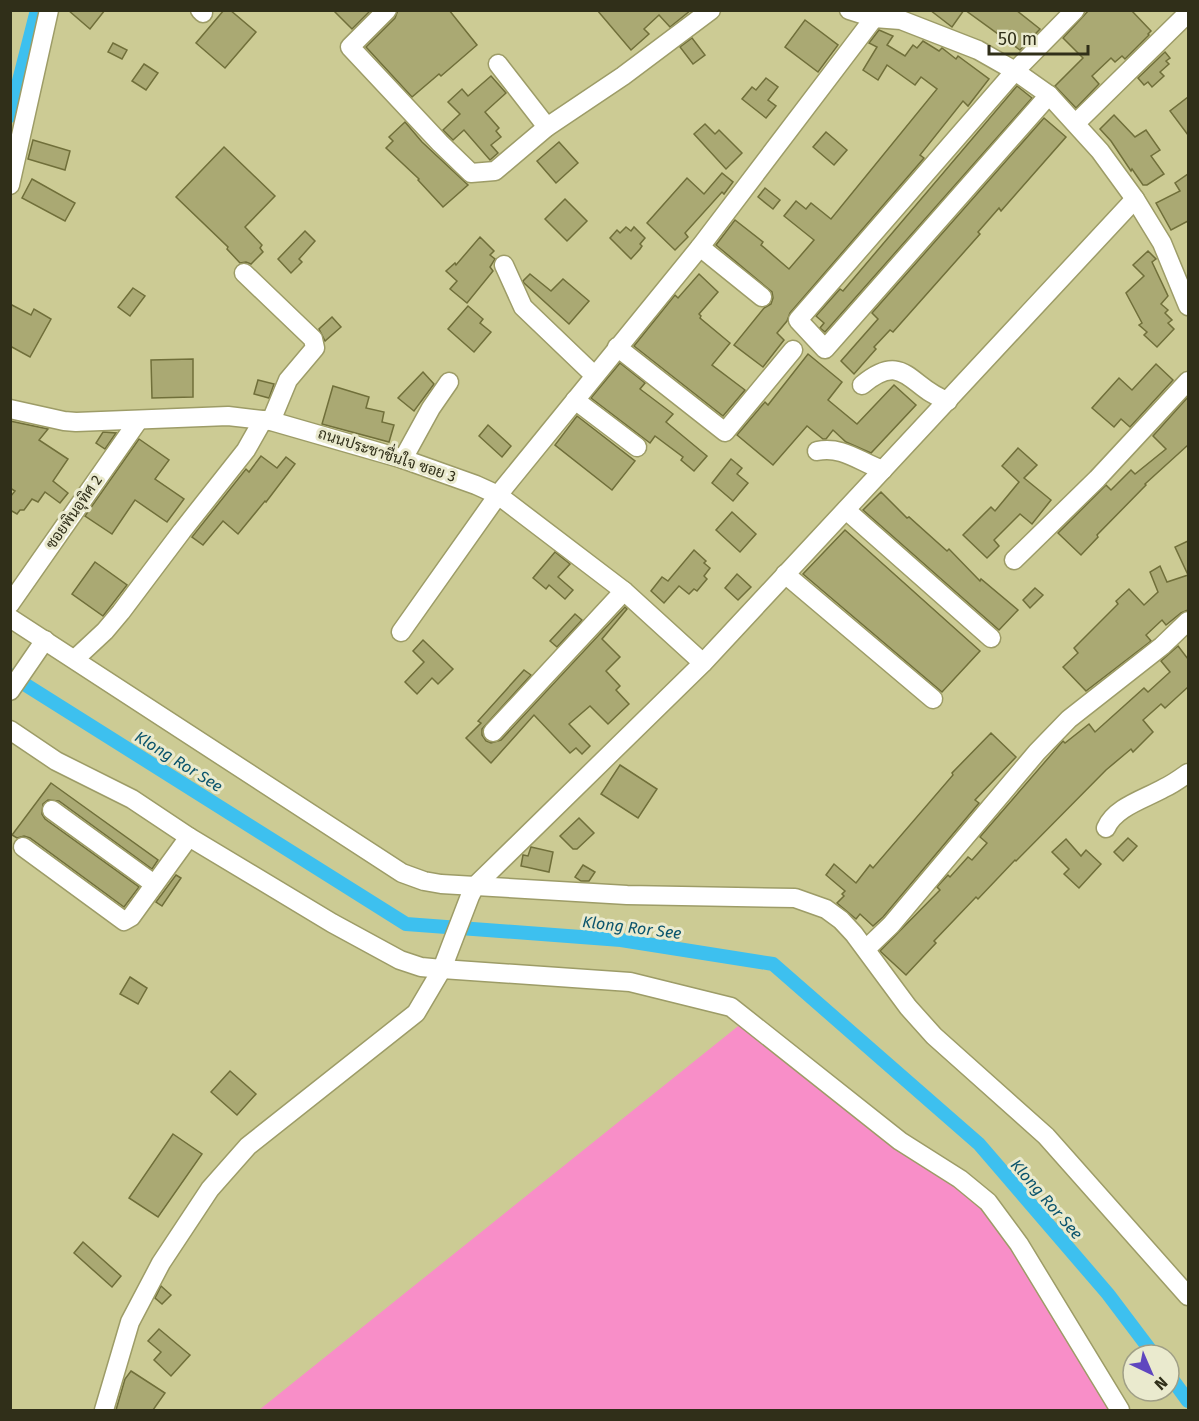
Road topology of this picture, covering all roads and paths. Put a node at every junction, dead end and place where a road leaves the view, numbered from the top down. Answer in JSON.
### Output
{"nodes":[{"id":1,"x":49,"y":10,"type":"edge"},
{"id":2,"x":387,"y":10,"type":"edge"},
{"id":3,"x":711,"y":10,"type":"edge"},
{"id":4,"x":849,"y":10,"type":"edge"},
{"id":5,"x":1075,"y":10,"type":"edge"},
{"id":6,"x":1188,"y":13,"type":"edge"},
{"id":7,"x":905,"y":15,"type":"edge"},
{"id":8,"x":874,"y":18,"type":"junction"},
{"id":9,"x":498,"y":64,"type":"dead end"},
{"id":10,"x":1016,"y":71,"type":"junction"},
{"id":11,"x":1049,"y":95,"type":"junction"},
{"id":12,"x":1076,"y":123,"type":"junction"},
{"id":13,"x":547,"y":127,"type":"junction"},
{"id":14,"x":10,"y":185,"type":"edge"},
{"id":15,"x":1135,"y":199,"type":"junction"},
{"id":16,"x":700,"y":247,"type":"junction"},
{"id":17,"x":504,"y":265,"type":"dead end"},
{"id":18,"x":244,"y":273,"type":"dead end"},
{"id":19,"x":762,"y":297,"type":"dead end"},
{"id":20,"x":1188,"y":306,"type":"edge"},
{"id":21,"x":617,"y":347,"type":"junction"},
{"id":22,"x":793,"y":350,"type":"dead end"},
{"id":23,"x":594,"y":375,"type":"junction"},
{"id":24,"x":1188,"y":381,"type":"edge"},
{"id":25,"x":449,"y":382,"type":"dead end"},
{"id":26,"x":862,"y":385,"type":"dead end"},
{"id":27,"x":575,"y":400,"type":"junction"},
{"id":28,"x":948,"y":401,"type":"junction"},
{"id":29,"x":10,"y":409,"type":"edge"},
{"id":30,"x":267,"y":420,"type":"junction"},
{"id":31,"x":138,"y":421,"type":"junction"},
{"id":32,"x":637,"y":447,"type":"dead end"},
{"id":33,"x":818,"y":452,"type":"dead end"},
{"id":34,"x":403,"y":459,"type":"junction"},
{"id":35,"x":883,"y":470,"type":"junction"},
{"id":36,"x":498,"y":495,"type":"junction"},
{"id":37,"x":846,"y":510,"type":"junction"},
{"id":38,"x":1014,"y":560,"type":"dead end"},
{"id":39,"x":785,"y":574,"type":"junction"},
{"id":40,"x":624,"y":591,"type":"junction"},
{"id":41,"x":10,"y":604,"type":"edge"},
{"id":42,"x":10,"y":618,"type":"edge"},
{"id":43,"x":1188,"y":621,"type":"edge"},
{"id":44,"x":401,"y":632,"type":"dead end"},
{"id":45,"x":991,"y":638,"type":"dead end"},
{"id":46,"x":45,"y":640,"type":"junction"},
{"id":47,"x":75,"y":659,"type":"junction"},
{"id":48,"x":703,"y":663,"type":"junction"},
{"id":49,"x":10,"y":691,"type":"edge"},
{"id":50,"x":933,"y":699,"type":"dead end"},
{"id":51,"x":10,"y":730,"type":"edge"},
{"id":52,"x":493,"y":732,"type":"dead end"},
{"id":53,"x":1188,"y":772,"type":"edge"},
{"id":54,"x":52,"y":810,"type":"dead end"},
{"id":55,"x":1106,"y":828,"type":"dead end"},
{"id":56,"x":189,"y":837,"type":"junction"},
{"id":57,"x":23,"y":847,"type":"dead end"},
{"id":58,"x":153,"y":884,"type":"junction"},
{"id":59,"x":472,"y":891,"type":"junction"},
{"id":60,"x":866,"y":949,"type":"junction"},
{"id":61,"x":443,"y":965,"type":"junction"},
{"id":62,"x":1188,"y":1296,"type":"edge"},
{"id":63,"x":104,"y":1410,"type":"edge"},
{"id":64,"x":1120,"y":1410,"type":"edge"}],
"edges":[{"from":1,"to":14,"type":"street"},
{"from":2,"to":13,"type":"street"},
{"from":3,"to":13,"type":"street"},
{"from":4,"to":8,"type":"street"},
{"from":5,"to":10,"type":"street"},
{"from":6,"to":12,"type":"street"},
{"from":7,"to":8,"type":"street"},
{"from":7,"to":10,"type":"street"},
{"from":8,"to":16,"type":"street"},
{"from":9,"to":13,"type":"street"},
{"from":10,"to":11,"type":"street"},
{"from":10,"to":11,"type":"street"},
{"from":11,"to":12,"type":"street"},
{"from":12,"to":15,"type":"street"},
{"from":15,"to":20,"type":"street"},
{"from":15,"to":28,"type":"street"},
{"from":16,"to":19,"type":"street"},
{"from":16,"to":21,"type":"street"},
{"from":17,"to":23,"type":"street"},
{"from":18,"to":30,"type":"street"},
{"from":21,"to":22,"type":"street"},
{"from":21,"to":23,"type":"street"},
{"from":23,"to":27,"type":"street"},
{"from":24,"to":38,"type":"street"},
{"from":25,"to":34,"type":"street"},
{"from":26,"to":28,"type":"street"},
{"from":27,"to":32,"type":"street"},
{"from":27,"to":36,"type":"street"},
{"from":28,"to":35,"type":"street"},
{"from":29,"to":31,"type":"street","name":"ถนนประชาชื่นใจ ซอย 3"},
{"from":30,"to":31,"type":"street","name":"ถนนประชาชื่นใจ ซอย 3"},
{"from":30,"to":34,"type":"street","name":"ถนนประชาชื่นใจ ซอย 3"},
{"from":30,"to":47,"type":"street"},
{"from":31,"to":41,"type":"street","name":"ซอยพินอุทิศ 2"},
{"from":33,"to":35,"type":"street"},
{"from":34,"to":36,"type":"street","name":"ถนนประชาชื่นใจ ซอย 3"},
{"from":35,"to":37,"type":"street"},
{"from":36,"to":40,"type":"street","name":"ถนนประชาชื่นใจ ซอย 3"},
{"from":36,"to":44,"type":"street"},
{"from":37,"to":39,"type":"street"},
{"from":37,"to":45,"type":"street"},
{"from":39,"to":48,"type":"street"},
{"from":39,"to":50,"type":"street"},
{"from":40,"to":48,"type":"street","name":"ถนนประชาชื่นใจ ซอย 3"},
{"from":40,"to":52,"type":"street"},
{"from":42,"to":46,"type":"street"},
{"from":43,"to":60,"type":"street"},
{"from":46,"to":47,"type":"street"},
{"from":46,"to":49,"type":"street"},
{"from":47,"to":59,"type":"street"},
{"from":48,"to":59,"type":"street"},
{"from":51,"to":56,"type":"street"},
{"from":53,"to":55,"type":"street"},
{"from":54,"to":58,"type":"street"},
{"from":56,"to":58,"type":"street"},
{"from":56,"to":61,"type":"street"},
{"from":57,"to":58,"type":"street"},
{"from":59,"to":60,"type":"street"},
{"from":59,"to":61,"type":"street"},
{"from":60,"to":62,"type":"street"},
{"from":61,"to":63,"type":"street"},
{"from":61,"to":64,"type":"street"}]}
